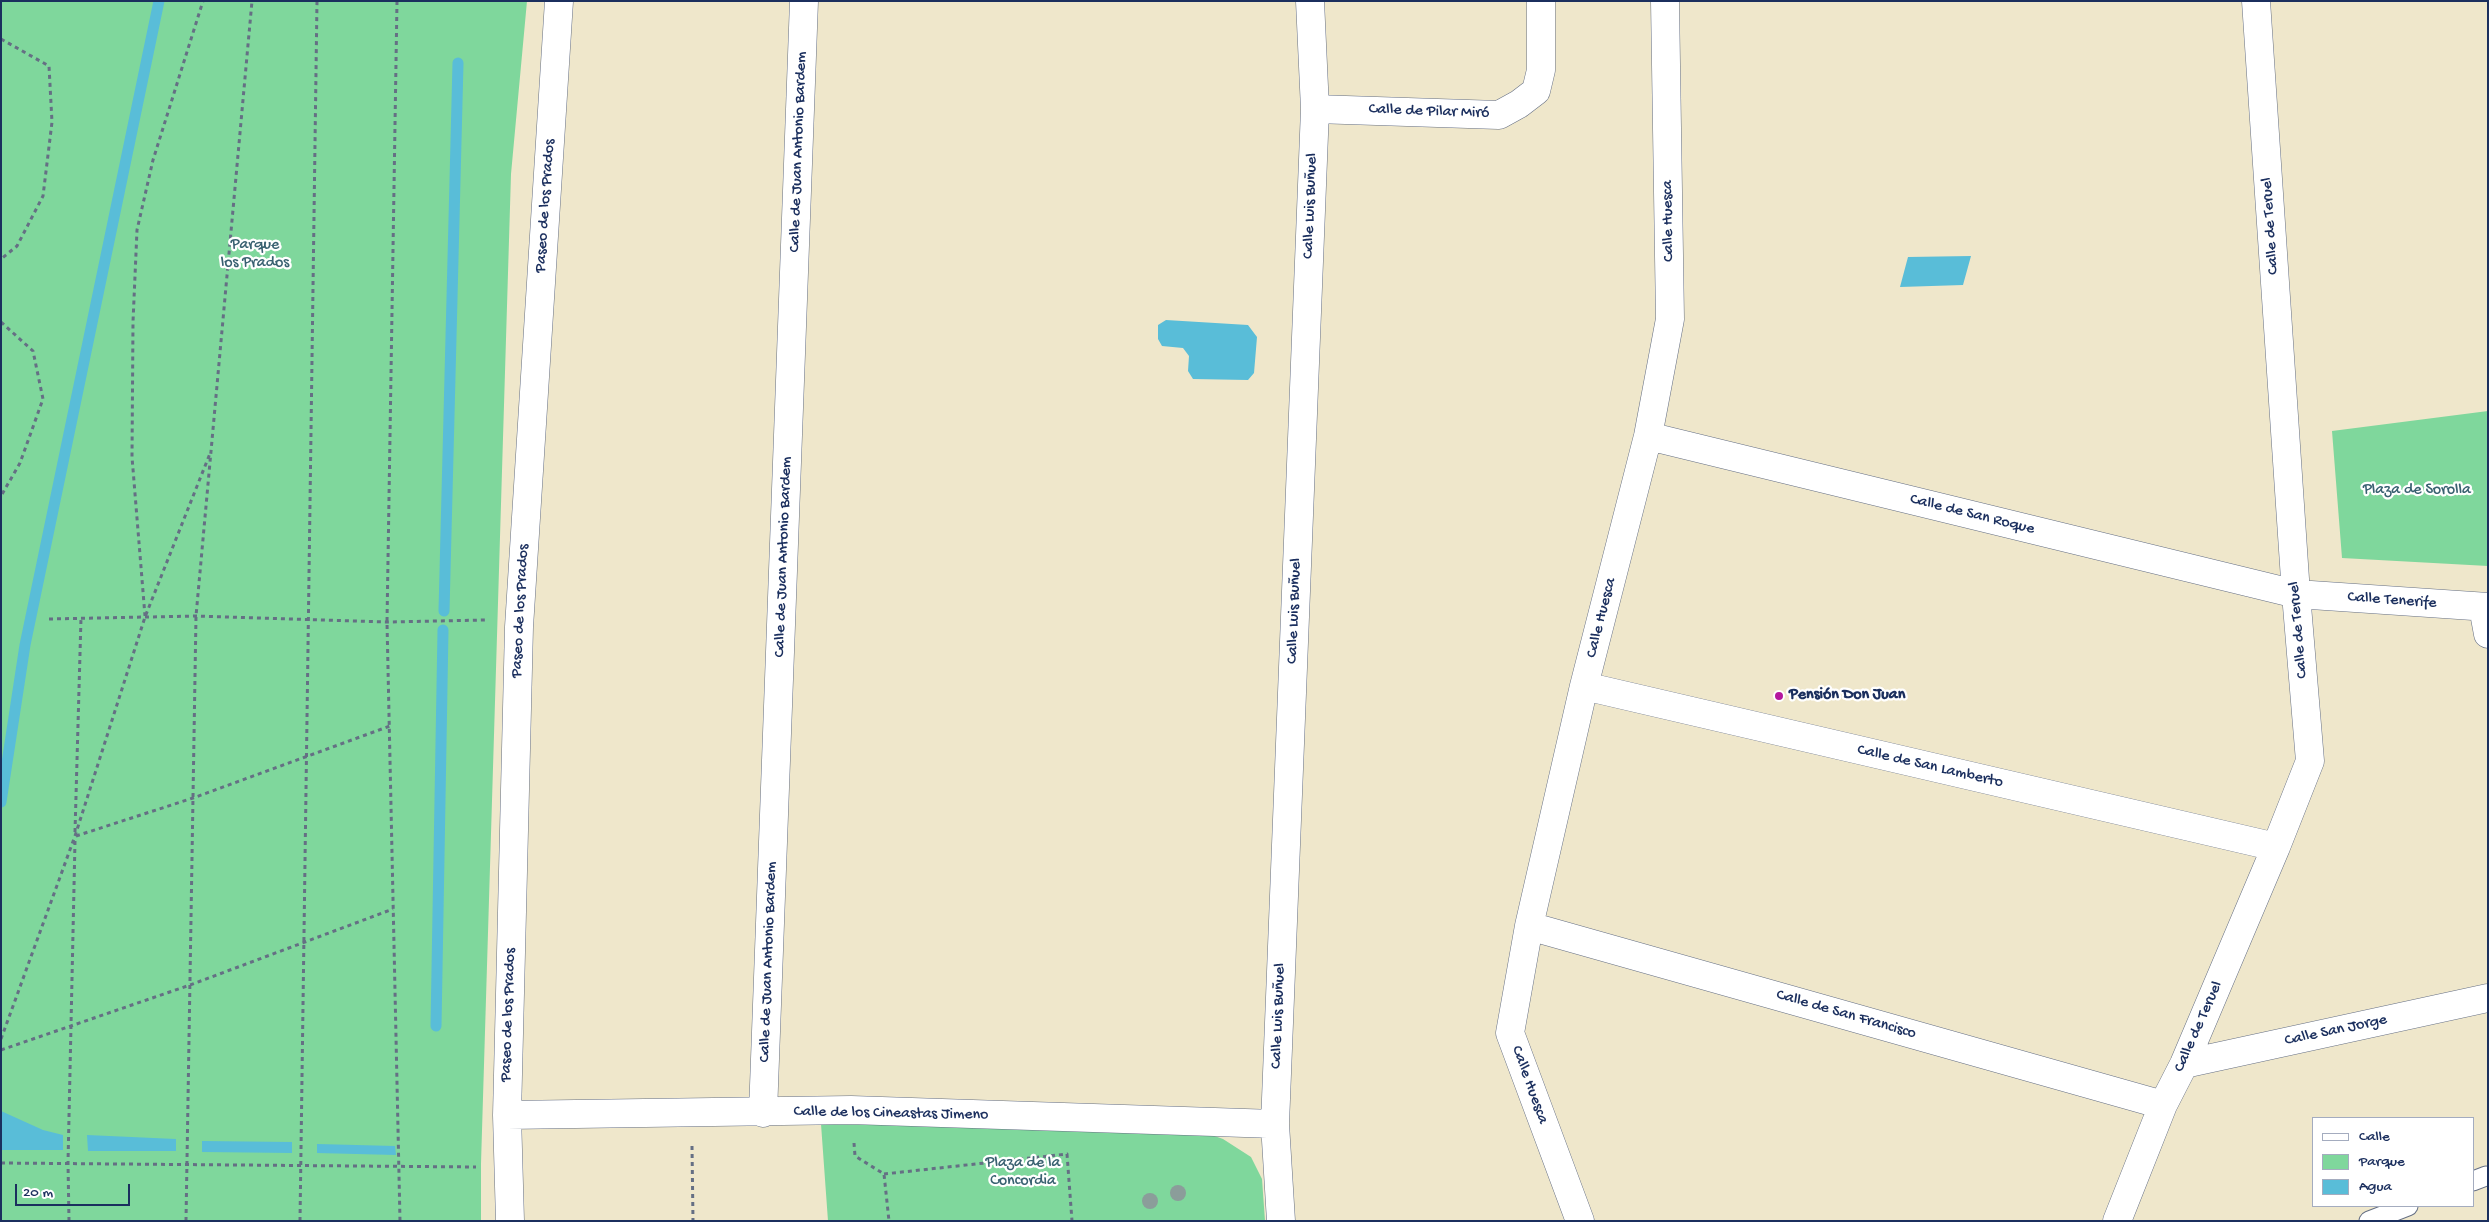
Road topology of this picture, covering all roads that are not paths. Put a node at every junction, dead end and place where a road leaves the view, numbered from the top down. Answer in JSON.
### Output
{"nodes":[{"id":1,"x":559,"y":1,"type":"edge"},
{"id":2,"x":804,"y":1,"type":"edge"},
{"id":3,"x":1310,"y":1,"type":"edge"},
{"id":4,"x":1541,"y":1,"type":"edge"},
{"id":5,"x":1665,"y":1,"type":"edge"},
{"id":6,"x":2256,"y":1,"type":"edge"},
{"id":7,"x":1315,"y":109,"type":"junction"},
{"id":8,"x":1648,"y":436,"type":"junction"},
{"id":9,"x":2296,"y":594,"type":"junction"},
{"id":10,"x":2485,"y":607,"type":"edge"},
{"id":11,"x":2488,"y":634,"type":"edge"},
{"id":12,"x":1584,"y":686,"type":"junction"},
{"id":13,"x":2276,"y":847,"type":"junction"},
{"id":14,"x":1529,"y":926,"type":"junction"},
{"id":15,"x":2488,"y":998,"type":"edge"},
{"id":16,"x":2184,"y":1064,"type":"junction"},
{"id":17,"x":2163,"y":1105,"type":"junction"},
{"id":18,"x":764,"y":1113,"type":"junction"},
{"id":19,"x":507,"y":1115,"type":"junction"},
{"id":20,"x":1275,"y":1124,"type":"junction"},
{"id":21,"x":2405,"y":1207,"type":"edge"},
{"id":22,"x":510,"y":1221,"type":"edge"},
{"id":23,"x":1281,"y":1221,"type":"edge"},
{"id":24,"x":1580,"y":1221,"type":"edge"},
{"id":25,"x":2117,"y":1221,"type":"edge"},
{"id":26,"x":2368,"y":1221,"type":"edge"}],
"edges":[{"from":1,"to":19,"type":"street","name":"Paseo de los Prados"},
{"from":2,"to":18,"type":"street","name":"Calle de Juan Antonio Bardem"},
{"from":3,"to":7,"type":"street","name":"Calle Luis Buñuel"},
{"from":4,"to":7,"type":"street","name":"Calle de Pilar Miró"},
{"from":5,"to":8,"type":"street","name":"Calle Huesca"},
{"from":6,"to":9,"type":"street","name":"Calle de Teruel"},
{"from":7,"to":20,"type":"street","name":"Calle Luis Buñuel"},
{"from":8,"to":9,"type":"street","name":"Calle de San Roque"},
{"from":8,"to":12,"type":"street","name":"Calle Huesca"},
{"from":9,"to":10,"type":"street","name":"Calle Tenerife"},
{"from":9,"to":13,"type":"street","name":"Calle de Teruel"},
{"from":10,"to":11,"type":"street"},
{"from":12,"to":13,"type":"street","name":"Calle de San Lamberto"},
{"from":12,"to":14,"type":"street","name":"Calle Huesca"},
{"from":13,"to":16,"type":"street","name":"Calle de Teruel"},
{"from":14,"to":17,"type":"street","name":"Calle de San Francisco"},
{"from":14,"to":24,"type":"street","name":"Calle Huesca"},
{"from":15,"to":16,"type":"street","name":"Calle San Jorge"},
{"from":16,"to":17,"type":"street","name":"Calle de Teruel"},
{"from":17,"to":25,"type":"street","name":"Calle de Teruel"},
{"from":18,"to":19,"type":"street","name":"Calle de los Cineastas Jimeno"},
{"from":18,"to":20,"type":"street","name":"Calle de los Cineastas Jimeno"},
{"from":19,"to":22,"type":"street","name":"Paseo de los Prados"},
{"from":20,"to":23,"type":"street","name":"Calle Luis Buñuel"},
{"from":21,"to":26,"type":"lane"}]}
